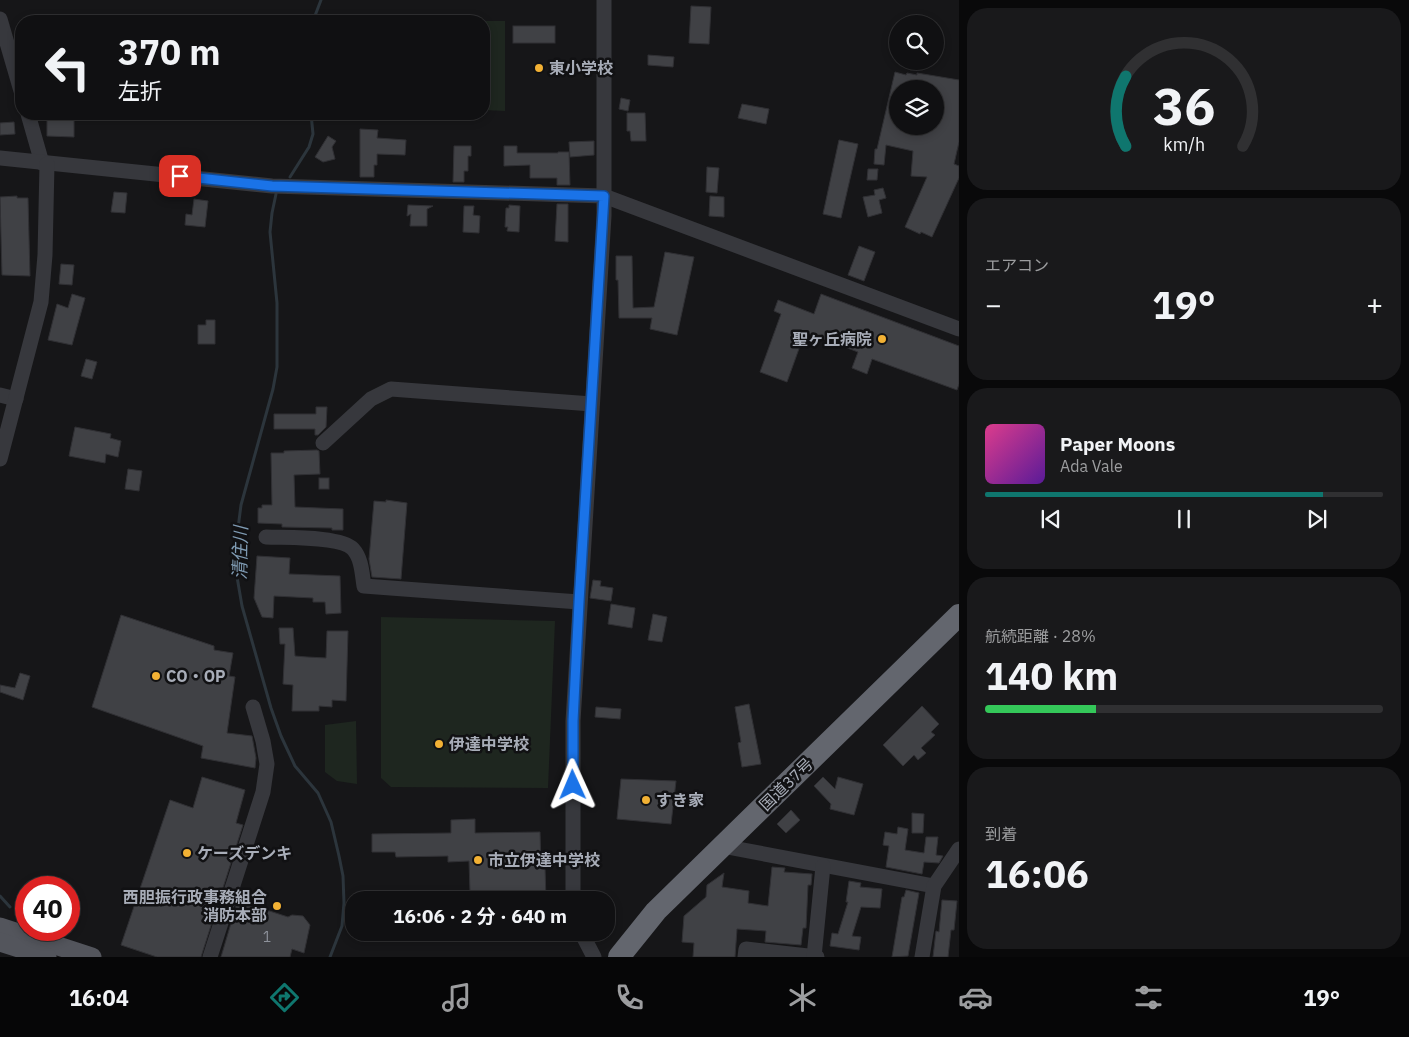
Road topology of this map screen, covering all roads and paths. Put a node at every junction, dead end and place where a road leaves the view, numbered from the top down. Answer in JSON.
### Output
{"nodes":[{"id":1,"x":604,"y":0,"type":"edge"},
{"id":2,"x":0,"y":19,"type":"edge"},
{"id":3,"x":15,"y":71,"type":"edge"},
{"id":4,"x":30,"y":120,"type":"edge"},
{"id":5,"x":0,"y":158,"type":"edge"},
{"id":6,"x":45,"y":163,"type":"junction"},
{"id":7,"x":604,"y":196,"type":"junction"},
{"id":8,"x":959,"y":329,"type":"edge"},
{"id":9,"x":0,"y":395,"type":"edge"},
{"id":10,"x":16,"y":399,"type":"junction"},
{"id":11,"x":592,"y":404,"type":"junction"},
{"id":12,"x":322,"y":442,"type":"dead end"},
{"id":13,"x":0,"y":459,"type":"edge"},
{"id":14,"x":266,"y":537,"type":"dead end"},
{"id":15,"x":579,"y":602,"type":"junction"},
{"id":16,"x":959,"y":615,"type":"edge"},
{"id":17,"x":253,"y":707,"type":"dead end"},
{"id":18,"x":722,"y":846,"type":"junction"},
{"id":19,"x":959,"y":849,"type":"edge"},
{"id":20,"x":823,"y":866,"type":"junction"},
{"id":21,"x":934,"y":886,"type":"junction"},
{"id":22,"x":574,"y":891,"type":"edge"},
{"id":23,"x":0,"y":927,"type":"edge"},
{"id":24,"x":586,"y":941,"type":"edge"},
{"id":25,"x":0,"y":942,"type":"edge"},
{"id":26,"x":47,"y":957,"type":"edge"},
{"id":27,"x":92,"y":957,"type":"edge"},
{"id":28,"x":210,"y":957,"type":"edge"},
{"id":29,"x":594,"y":957,"type":"edge"},
{"id":30,"x":618,"y":957,"type":"edge"},
{"id":31,"x":745,"y":957,"type":"edge"},
{"id":32,"x":815,"y":957,"type":"edge"},
{"id":33,"x":922,"y":957,"type":"edge"}],
"edges":[{"from":1,"to":7,"type":"street"},
{"from":2,"to":3,"type":"street"},
{"from":4,"to":6,"type":"street"},
{"from":5,"to":6,"type":"street"},
{"from":6,"to":7,"type":"street"},
{"from":6,"to":10,"type":"street"},
{"from":7,"to":8,"type":"street"},
{"from":7,"to":11,"type":"street"},
{"from":9,"to":10,"type":"street"},
{"from":10,"to":13,"type":"street"},
{"from":11,"to":12,"type":"street"},
{"from":11,"to":15,"type":"street"},
{"from":14,"to":15,"type":"street"},
{"from":15,"to":22,"type":"street"},
{"from":16,"to":18,"type":"highway","name":"国道37号"},
{"from":17,"to":28,"type":"street"},
{"from":18,"to":20,"type":"street"},
{"from":18,"to":30,"type":"highway","name":"国道37号"},
{"from":19,"to":21,"type":"street"},
{"from":20,"to":21,"type":"street"},
{"from":20,"to":32,"type":"street"},
{"from":21,"to":33,"type":"street"},
{"from":23,"to":27,"type":"main road"},
{"from":24,"to":29,"type":"street"},
{"from":25,"to":26,"type":"main road"},
{"from":31,"to":32,"type":"street"}]}
